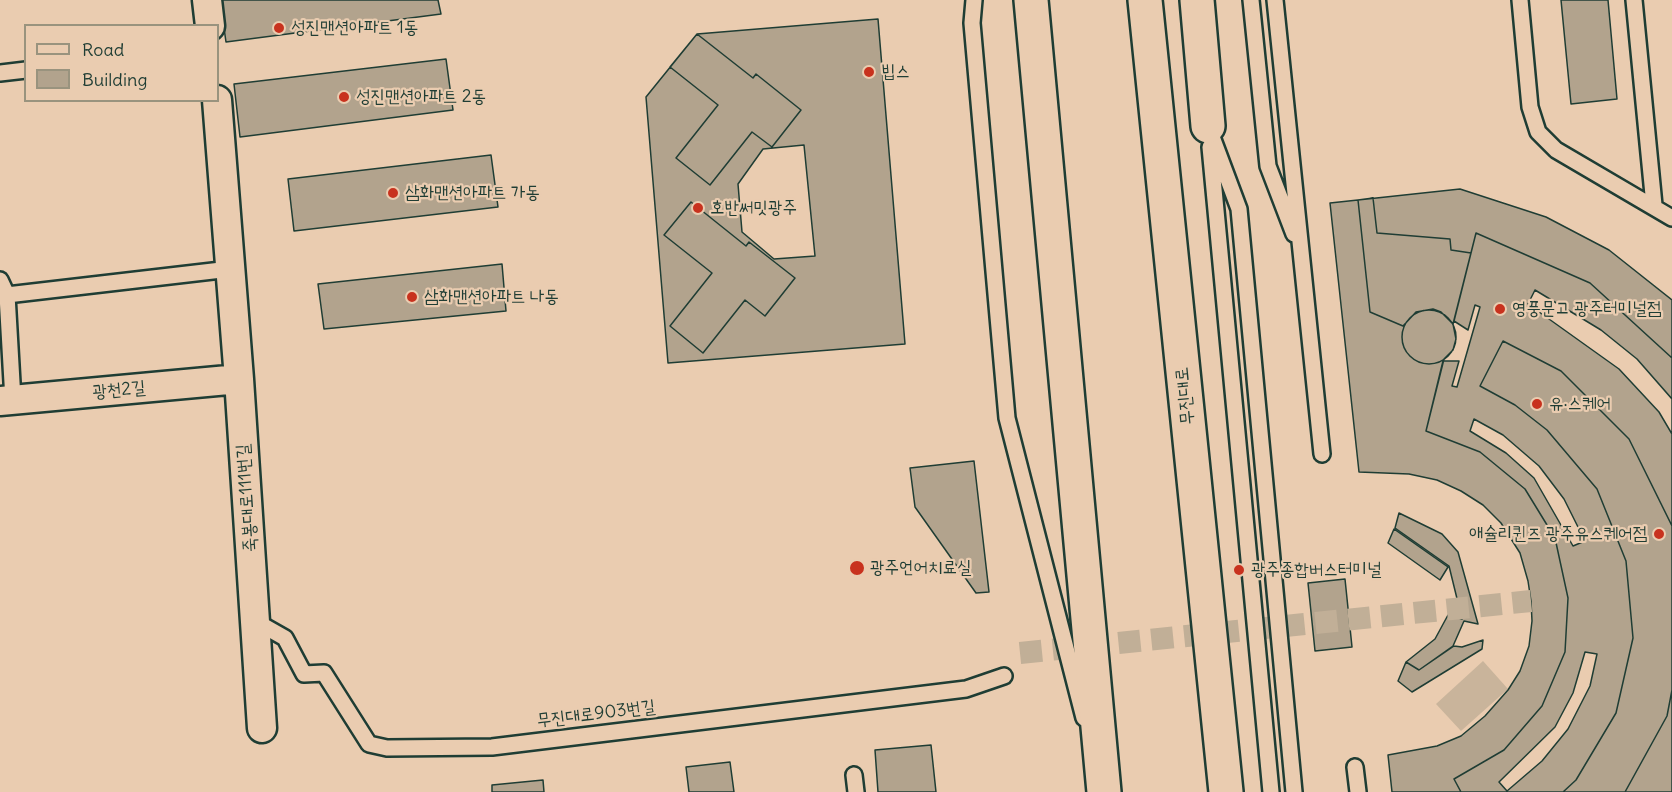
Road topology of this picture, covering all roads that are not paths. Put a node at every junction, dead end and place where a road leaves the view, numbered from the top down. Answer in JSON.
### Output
{"nodes":[{"id":1,"x":207,"y":0,"type":"edge"},
{"id":2,"x":974,"y":0,"type":"edge"},
{"id":3,"x":1031,"y":0,"type":"edge"},
{"id":4,"x":1145,"y":0,"type":"edge"},
{"id":5,"x":1197,"y":0,"type":"edge"},
{"id":6,"x":1251,"y":0,"type":"edge"},
{"id":7,"x":1275,"y":0,"type":"edge"},
{"id":8,"x":1520,"y":0,"type":"edge"},
{"id":9,"x":1634,"y":0,"type":"edge"},
{"id":10,"x":210,"y":24,"type":"edge"},
{"id":11,"x":24,"y":70,"type":"edge"},
{"id":12,"x":0,"y":73,"type":"edge"},
{"id":13,"x":216,"y":102,"type":"edge"},
{"id":14,"x":1208,"y":126,"type":"junction"},
{"id":15,"x":1654,"y":205,"type":"junction"},
{"id":16,"x":1672,"y":218,"type":"edge"},
{"id":17,"x":1302,"y":257,"type":"junction"},
{"id":18,"x":231,"y":269,"type":"junction"},
{"id":19,"x":0,"y":280,"type":"edge"},
{"id":20,"x":7,"y":295,"type":"junction"},
{"id":21,"x":239,"y":379,"type":"junction"},
{"id":22,"x":7,"y":400,"type":"edge"},
{"id":23,"x":1322,"y":454,"type":"dead end"},
{"id":24,"x":255,"y":621,"type":"junction"},
{"id":25,"x":1004,"y":676,"type":"dead end"},
{"id":26,"x":262,"y":728,"type":"dead end"},
{"id":27,"x":1355,"y":767,"type":"dead end"},
{"id":28,"x":854,"y":775,"type":"dead end"},
{"id":29,"x":856,"y":792,"type":"edge"},
{"id":30,"x":1103,"y":792,"type":"edge"},
{"id":31,"x":1226,"y":792,"type":"edge"},
{"id":32,"x":1271,"y":792,"type":"edge"},
{"id":33,"x":1294,"y":792,"type":"edge"},
{"id":34,"x":1358,"y":792,"type":"edge"}],
"edges":[{"from":1,"to":10,"type":"street"},
{"from":2,"to":30,"type":"lane"},
{"from":3,"to":30,"type":"main road"},
{"from":4,"to":31,"type":"main road","name":"무진대로"},
{"from":5,"to":14,"type":"main road"},
{"from":6,"to":17,"type":"lane"},
{"from":7,"to":17,"type":"lane"},
{"from":8,"to":15,"type":"lane"},
{"from":9,"to":15,"type":"lane"},
{"from":11,"to":12,"type":"lane"},
{"from":13,"to":18,"type":"street","name":"죽봉대로111번길"},
{"from":14,"to":32,"type":"lane"},
{"from":14,"to":33,"type":"lane"},
{"from":15,"to":16,"type":"lane"},
{"from":17,"to":23,"type":"lane"},
{"from":18,"to":20,"type":"lane"},
{"from":18,"to":21,"type":"street","name":"죽봉대로111번길"},
{"from":19,"to":20,"type":"lane"},
{"from":20,"to":22,"type":"lane"},
{"from":21,"to":22,"type":"street","name":"광천2길"},
{"from":21,"to":24,"type":"street","name":"죽봉대로111번길"},
{"from":24,"to":25,"type":"lane","name":"무진대로903번길"},
{"from":24,"to":26,"type":"street","name":"죽봉대로111번길"},
{"from":27,"to":34,"type":"lane"},
{"from":28,"to":29,"type":"lane"}]}
